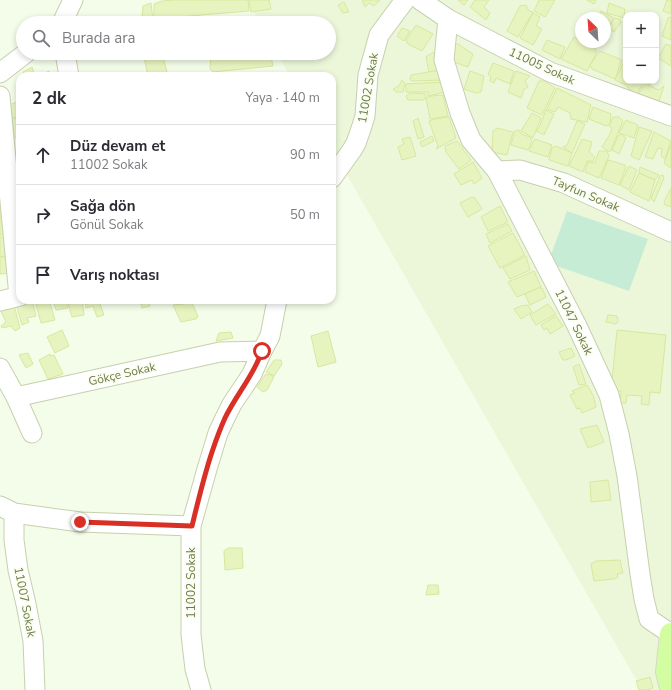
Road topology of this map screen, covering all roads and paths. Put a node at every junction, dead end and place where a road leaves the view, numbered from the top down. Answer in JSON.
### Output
{"nodes":[{"id":1,"x":73,"y":0,"type":"edge"},
{"id":2,"x":405,"y":0,"type":"edge"},
{"id":3,"x":420,"y":0,"type":"edge"},
{"id":4,"x":65,"y":16,"type":"edge"},
{"id":5,"x":448,"y":19,"type":"junction"},
{"id":6,"x":17,"y":60,"type":"edge"},
{"id":7,"x":66,"y":60,"type":"edge"},
{"id":8,"x":68,"y":72,"type":"edge"},
{"id":9,"x":0,"y":73,"type":"edge"},
{"id":10,"x":0,"y":96,"type":"edge"},
{"id":11,"x":671,"y":116,"type":"edge"},
{"id":12,"x":497,"y":171,"type":"junction"},
{"id":13,"x":336,"y":172,"type":"edge"},
{"id":14,"x":671,"y":232,"type":"edge"},
{"id":15,"x":16,"y":256,"type":"edge"},
{"id":16,"x":16,"y":297,"type":"edge"},
{"id":17,"x":0,"y":301,"type":"edge"},
{"id":18,"x":275,"y":304,"type":"edge"},
{"id":19,"x":262,"y":351,"type":"junction"},
{"id":20,"x":0,"y":368,"type":"edge"},
{"id":21,"x":16,"y":398,"type":"junction"},
{"id":22,"x":32,"y":433,"type":"dead end"},
{"id":23,"x":7,"y":510,"type":"edge"},
{"id":24,"x":192,"y":526,"type":"junction"},
{"id":25,"x":671,"y":634,"type":"edge"},
{"id":26,"x":671,"y":688,"type":"edge"},
{"id":27,"x":35,"y":690,"type":"edge"},
{"id":28,"x":201,"y":690,"type":"edge"}],
"edges":[{"from":1,"to":4,"type":"street"},
{"from":2,"to":13,"type":"street","name":"11002 Sokak"},
{"from":3,"to":5,"type":"street","name":"11005 Sokak"},
{"from":5,"to":11,"type":"street","name":"11005 Sokak"},
{"from":5,"to":12,"type":"street","name":"11047 Sokak"},
{"from":6,"to":9,"type":"street"},
{"from":7,"to":8,"type":"street"},
{"from":10,"to":15,"type":"street"},
{"from":12,"to":14,"type":"street","name":"Tayfun Sokak"},
{"from":12,"to":25,"type":"street","name":"11047 Sokak"},
{"from":16,"to":17,"type":"street"},
{"from":18,"to":19,"type":"street","name":"11002 Sokak"},
{"from":19,"to":21,"type":"street","name":"Gökçe Sokak"},
{"from":19,"to":24,"type":"street","name":"11002 Sokak"},
{"from":20,"to":21,"type":"street"},
{"from":21,"to":22,"type":"street"},
{"from":23,"to":24,"type":"street"},
{"from":23,"to":27,"type":"street","name":"11007 Sokak"},
{"from":24,"to":28,"type":"street","name":"11002 Sokak"},
{"from":25,"to":26,"type":"main road"}]}
